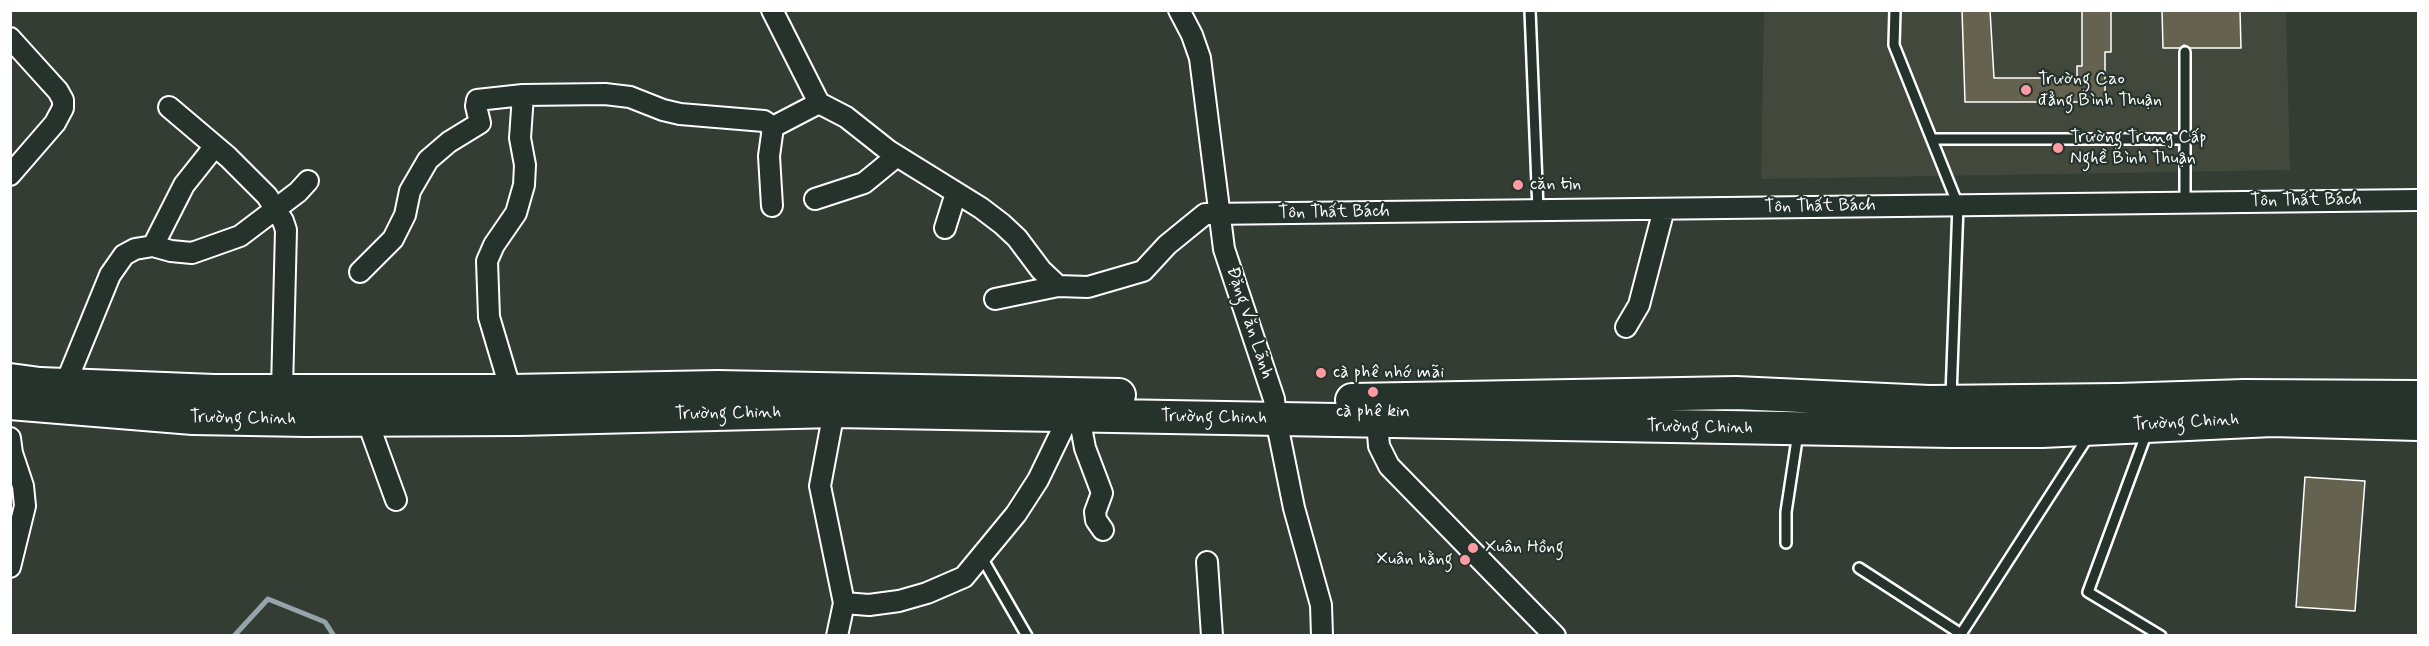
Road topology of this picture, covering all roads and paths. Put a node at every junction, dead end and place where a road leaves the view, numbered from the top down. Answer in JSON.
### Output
{"nodes":[{"id":1,"x":772,"y":10,"type":"edge"},
{"id":2,"x":1179,"y":10,"type":"edge"},
{"id":3,"x":1530,"y":10,"type":"edge"},
{"id":4,"x":1895,"y":10,"type":"edge"},
{"id":5,"x":10,"y":38,"type":"edge"},
{"id":6,"x":2186,"y":52,"type":"dead end"},
{"id":7,"x":523,"y":95,"type":"junction"},
{"id":8,"x":819,"y":103,"type":"junction"},
{"id":9,"x":169,"y":107,"type":"dead end"},
{"id":10,"x":773,"y":126,"type":"junction"},
{"id":11,"x":1932,"y":139,"type":"junction"},
{"id":12,"x":2186,"y":139,"type":"junction"},
{"id":13,"x":215,"y":146,"type":"junction"},
{"id":14,"x":897,"y":156,"type":"junction"},
{"id":15,"x":10,"y":175,"type":"edge"},
{"id":16,"x":308,"y":181,"type":"dead end"},
{"id":17,"x":956,"y":194,"type":"junction"},
{"id":18,"x":815,"y":199,"type":"dead end"},
{"id":19,"x":2418,"y":200,"type":"edge"},
{"id":20,"x":2185,"y":203,"type":"junction"},
{"id":21,"x":1958,"y":205,"type":"junction"},
{"id":22,"x":771,"y":206,"type":"dead end"},
{"id":23,"x":276,"y":208,"type":"junction"},
{"id":24,"x":1664,"y":209,"type":"junction"},
{"id":25,"x":1538,"y":210,"type":"junction"},
{"id":26,"x":1221,"y":214,"type":"junction"},
{"id":27,"x":945,"y":228,"type":"dead end"},
{"id":28,"x":153,"y":246,"type":"junction"},
{"id":29,"x":360,"y":272,"type":"dead end"},
{"id":30,"x":1058,"y":286,"type":"junction"},
{"id":31,"x":995,"y":299,"type":"dead end"},
{"id":32,"x":1626,"y":327,"type":"dead end"},
{"id":33,"x":10,"y":380,"type":"edge"},
{"id":34,"x":65,"y":385,"type":"junction"},
{"id":35,"x":282,"y":389,"type":"junction"},
{"id":36,"x":2418,"y":397,"type":"edge"},
{"id":37,"x":493,"y":400,"type":"junction"},
{"id":38,"x":1951,"y":402,"type":"junction"},
{"id":39,"x":10,"y":403,"type":"edge"},
{"id":40,"x":446,"y":405,"type":"junction"},
{"id":41,"x":1275,"y":409,"type":"junction"},
{"id":42,"x":1380,"y":410,"type":"junction"},
{"id":43,"x":834,"y":411,"type":"junction"},
{"id":44,"x":1074,"y":416,"type":"junction"},
{"id":45,"x":367,"y":420,"type":"junction"},
{"id":46,"x":2149,"y":424,"type":"junction"},
{"id":47,"x":2418,"y":424,"type":"edge"},
{"id":48,"x":2094,"y":428,"type":"junction"},
{"id":49,"x":1799,"y":430,"type":"junction"},
{"id":50,"x":10,"y":438,"type":"edge"},
{"id":51,"x":396,"y":500,"type":"dead end"},
{"id":52,"x":1103,"y":530,"type":"dead end"},
{"id":53,"x":1786,"y":543,"type":"dead end"},
{"id":54,"x":981,"y":556,"type":"junction"},
{"id":55,"x":1207,"y":562,"type":"dead end"},
{"id":56,"x":10,"y":567,"type":"edge"},
{"id":57,"x":1859,"y":568,"type":"dead end"},
{"id":58,"x":844,"y":603,"type":"junction"},
{"id":59,"x":837,"y":636,"type":"edge"},
{"id":60,"x":1027,"y":636,"type":"edge"},
{"id":61,"x":1212,"y":636,"type":"edge"},
{"id":62,"x":1322,"y":636,"type":"edge"},
{"id":63,"x":1555,"y":636,"type":"edge"},
{"id":64,"x":2161,"y":636,"type":"edge"}],
"edges":[{"from":1,"to":8,"type":"street"},
{"from":2,"to":26,"type":"street","name":"Đặng Văn Lãnh"},
{"from":3,"to":25,"type":"lane"},
{"from":4,"to":11,"type":"lane"},
{"from":5,"to":15,"type":"street"},
{"from":6,"to":12,"type":"lane"},
{"from":7,"to":10,"type":"street"},
{"from":7,"to":29,"type":"street"},
{"from":7,"to":37,"type":"street"},
{"from":8,"to":10,"type":"street"},
{"from":8,"to":14,"type":"street"},
{"from":9,"to":13,"type":"street"},
{"from":10,"to":22,"type":"street"},
{"from":11,"to":12,"type":"lane"},
{"from":11,"to":21,"type":"lane"},
{"from":12,"to":20,"type":"lane"},
{"from":13,"to":23,"type":"street"},
{"from":13,"to":28,"type":"street"},
{"from":14,"to":17,"type":"street"},
{"from":14,"to":18,"type":"street"},
{"from":16,"to":23,"type":"street"},
{"from":17,"to":27,"type":"street"},
{"from":17,"to":30,"type":"street"},
{"from":19,"to":20,"type":"street","name":"Tôn Thất Bách"},
{"from":20,"to":21,"type":"street","name":"Tôn Thất Bách"},
{"from":21,"to":24,"type":"street","name":"Tôn Thất Bách"},
{"from":21,"to":38,"type":"lane"},
{"from":23,"to":28,"type":"street"},
{"from":23,"to":35,"type":"street"},
{"from":24,"to":25,"type":"street","name":"Tôn Thất Bách"},
{"from":24,"to":32,"type":"street"},
{"from":25,"to":26,"type":"street","name":"Tôn Thất Bách"},
{"from":26,"to":30,"type":"street","name":"Tôn Thất Bách"},
{"from":26,"to":41,"type":"street","name":"Đặng Văn Lãnh"},
{"from":28,"to":34,"type":"street"},
{"from":30,"to":31,"type":"street","name":"Tôn Thất Bách"},
{"from":33,"to":34,"type":"highway","name":"Trường Chinh"},
{"from":34,"to":35,"type":"highway","name":"Trường Chinh"},
{"from":35,"to":40,"type":"highway","name":"Trường Chinh"},
{"from":36,"to":38,"type":"highway","name":"Trường Chinh"},
{"from":37,"to":40,"type":"highway","name":"Trường Chinh"},
{"from":37,"to":41,"type":"highway","name":"Trường Chinh"},
{"from":37,"to":43,"type":"highway","name":"Trường Chinh"},
{"from":38,"to":42,"type":"highway","name":"Trường Chinh"},
{"from":39,"to":45,"type":"highway","name":"Trường Chinh"},
{"from":40,"to":45,"type":"highway","name":"Trường Chinh"},
{"from":41,"to":42,"type":"highway","name":"Trường Chinh"},
{"from":41,"to":44,"type":"highway","name":"Trường Chinh"},
{"from":41,"to":62,"type":"street","name":"Đặng Văn Lãnh"},
{"from":42,"to":49,"type":"highway","name":"Trường Chinh"},
{"from":42,"to":63,"type":"street"},
{"from":43,"to":44,"type":"highway","name":"Trường Chinh"},
{"from":43,"to":58,"type":"street"},
{"from":44,"to":52,"type":"street"},
{"from":44,"to":54,"type":"street"},
{"from":45,"to":51,"type":"street"},
{"from":46,"to":47,"type":"highway","name":"Trường Chinh"},
{"from":46,"to":48,"type":"highway","name":"Trường Chinh"},
{"from":46,"to":64,"type":"lane"},
{"from":48,"to":49,"type":"highway","name":"Trường Chinh"},
{"from":48,"to":57,"type":"lane"},
{"from":49,"to":53,"type":"lane"},
{"from":50,"to":56,"type":"street"},
{"from":54,"to":58,"type":"street"},
{"from":54,"to":60,"type":"lane"},
{"from":55,"to":61,"type":"street"},
{"from":58,"to":59,"type":"street"}]}
